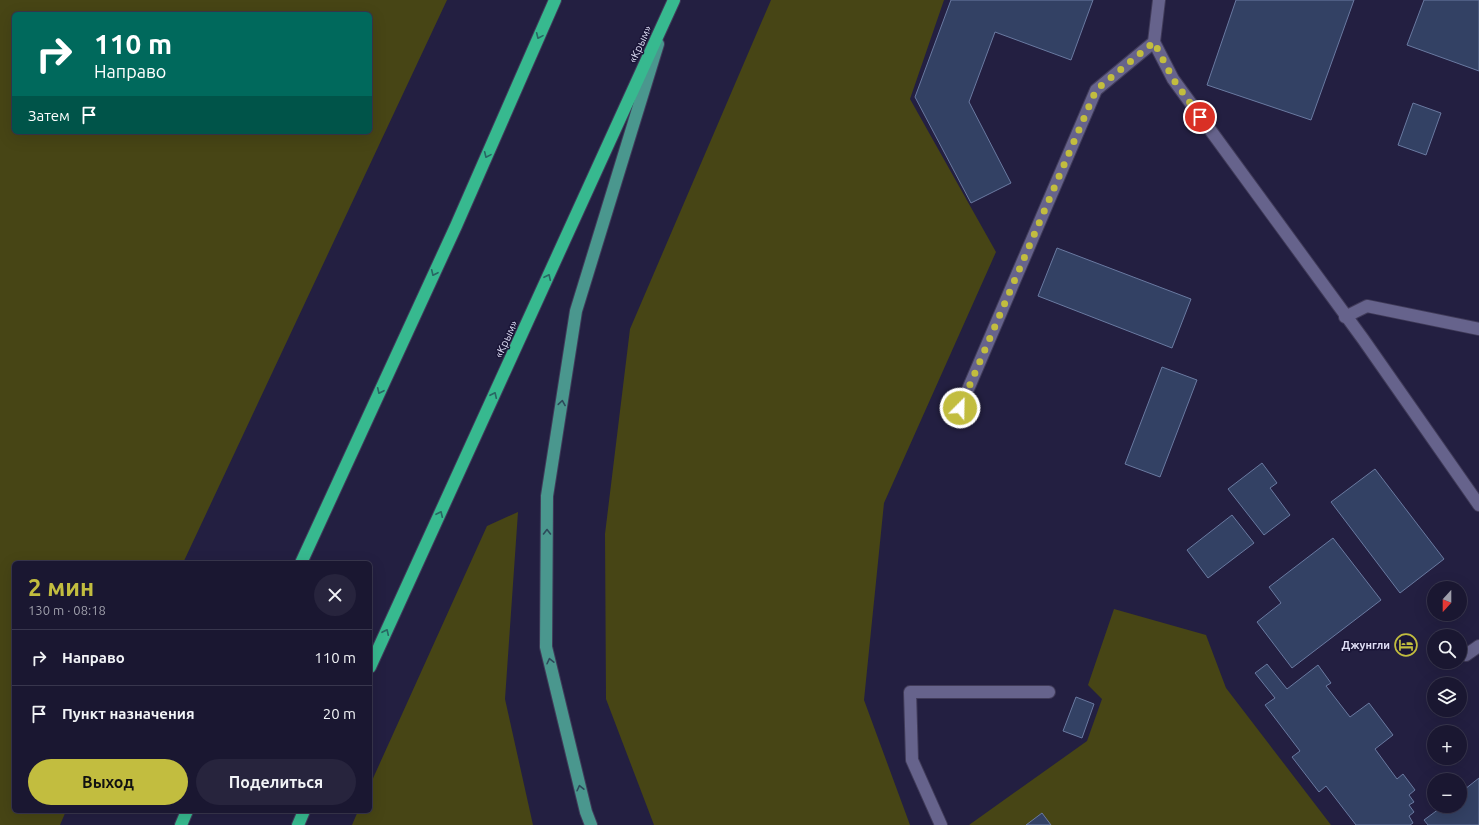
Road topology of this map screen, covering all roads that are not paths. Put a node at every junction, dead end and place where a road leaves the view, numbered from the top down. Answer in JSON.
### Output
{"nodes":[{"id":1,"x":555,"y":0,"type":"edge"},
{"id":2,"x":674,"y":0,"type":"edge"},
{"id":3,"x":1159,"y":0,"type":"edge"},
{"id":4,"x":665,"y":22,"type":"junction"},
{"id":5,"x":1154,"y":42,"type":"junction"},
{"id":6,"x":1345,"y":317,"type":"junction"},
{"id":7,"x":1479,"y":329,"type":"edge"},
{"id":8,"x":960,"y":408,"type":"dead end"},
{"id":9,"x":1479,"y":505,"type":"edge"},
{"id":10,"x":302,"y":561,"type":"edge"},
{"id":11,"x":1479,"y":646,"type":"edge"},
{"id":12,"x":1467,"y":654,"type":"edge"},
{"id":13,"x":372,"y":663,"type":"edge"},
{"id":14,"x":1049,"y":692,"type":"dead end"},
{"id":15,"x":186,"y":813,"type":"edge"},
{"id":16,"x":303,"y":813,"type":"edge"},
{"id":17,"x":181,"y":825,"type":"edge"},
{"id":18,"x":298,"y":825,"type":"edge"},
{"id":19,"x":591,"y":825,"type":"edge"},
{"id":20,"x":941,"y":825,"type":"edge"}],
"edges":[{"from":1,"to":10,"type":"highway","one_way":true},
{"from":2,"to":4,"type":"highway","name":"«Крым»"},
{"from":3,"to":5,"type":"lane"},
{"from":13,"to":4,"type":"highway","name":"«Крым»","one_way":true},
{"from":19,"to":4,"type":"main road","one_way":true},
{"from":5,"to":6,"type":"lane"},
{"from":5,"to":8,"type":"lane"},
{"from":6,"to":7,"type":"lane"},
{"from":6,"to":9,"type":"lane"},
{"from":11,"to":12,"type":"lane"},
{"from":14,"to":20,"type":"lane"},
{"from":15,"to":17,"type":"highway"},
{"from":16,"to":18,"type":"highway"}]}
